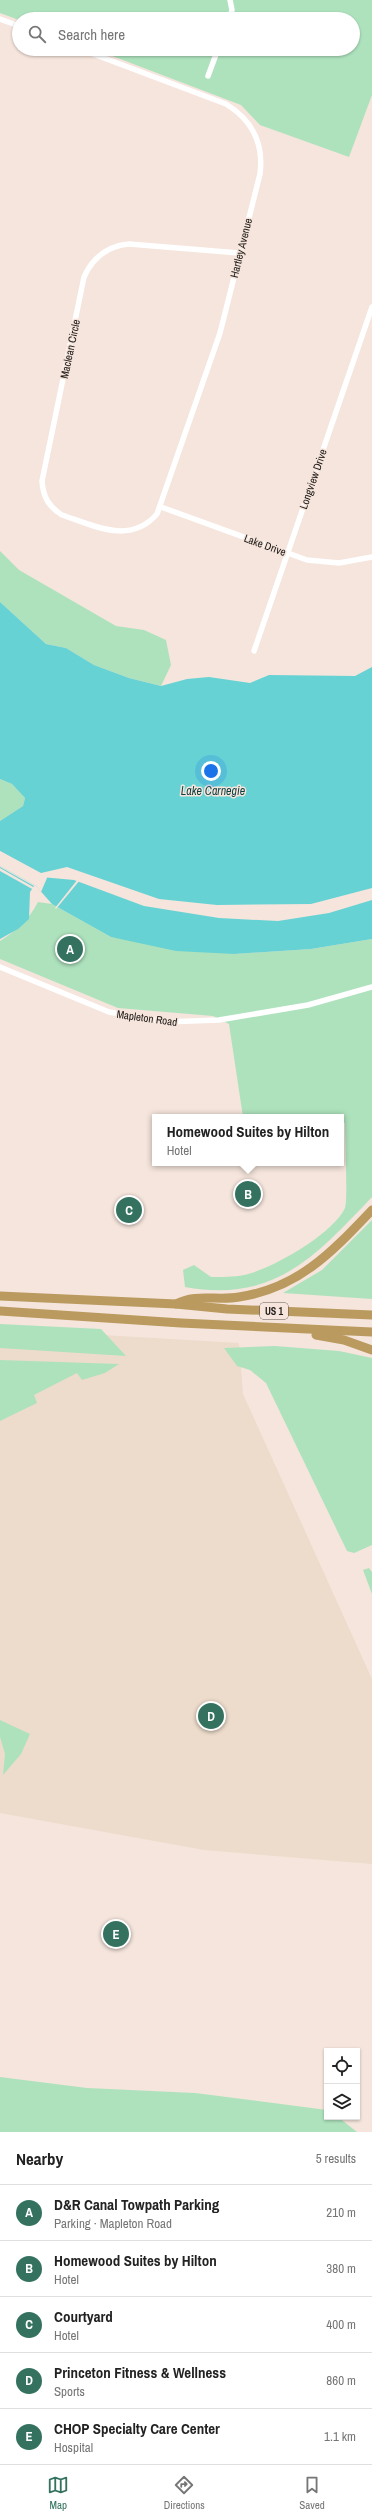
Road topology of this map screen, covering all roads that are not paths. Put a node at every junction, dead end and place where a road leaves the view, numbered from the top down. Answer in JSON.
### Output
{"nodes":[{"id":1,"x":230,"y":0,"type":"edge"},
{"id":2,"x":231,"y":12,"type":"edge"},
{"id":3,"x":0,"y":19,"type":"edge"},
{"id":4,"x":12,"y":23,"type":"edge"},
{"id":5,"x":99,"y":56,"type":"edge"},
{"id":6,"x":215,"y":56,"type":"edge"},
{"id":7,"x":208,"y":76,"type":"dead end"},
{"id":8,"x":239,"y":253,"type":"junction"},
{"id":9,"x":372,"y":307,"type":"edge"},
{"id":10,"x":161,"y":507,"type":"junction"},
{"id":11,"x":126,"y":532,"type":"joint"},
{"id":12,"x":288,"y":554,"type":"junction"},
{"id":13,"x":372,"y":557,"type":"edge"},
{"id":14,"x":254,"y":651,"type":"dead end"},
{"id":15,"x":0,"y":967,"type":"edge"},
{"id":16,"x":372,"y":988,"type":"edge"},
{"id":17,"x":372,"y":1210,"type":"edge"},
{"id":18,"x":0,"y":1296,"type":"edge"},
{"id":19,"x":176,"y":1304,"type":"junction"},
{"id":20,"x":0,"y":1311,"type":"edge"},
{"id":21,"x":372,"y":1315,"type":"edge"},
{"id":22,"x":300,"y":1329,"type":"junction"},
{"id":23,"x":372,"y":1332,"type":"edge"},
{"id":24,"x":372,"y":1350,"type":"edge"}],
"edges":[{"from":1,"to":2,"type":"street"},
{"from":3,"to":4,"type":"street"},
{"from":5,"to":8,"type":"street","name":"Hartley Avenue"},
{"from":6,"to":7,"type":"street"},
{"from":8,"to":10,"type":"street","name":"Hartley Avenue"},
{"from":8,"to":11,"type":"street","name":"Maclean Circle"},
{"from":9,"to":12,"type":"street","name":"Longview Drive"},
{"from":10,"to":11,"type":"street","name":"Hartley Avenue"},
{"from":10,"to":12,"type":"street","name":"Lake Drive"},
{"from":12,"to":13,"type":"street","name":"Lake Drive"},
{"from":12,"to":14,"type":"street","name":"Longview Drive"},
{"from":15,"to":16,"type":"street","name":"Mapleton Road"},
{"from":17,"to":19,"type":"highway"},
{"from":18,"to":19,"type":"highway","number":"US 1"},
{"from":19,"to":21,"type":"highway","number":"US 1"},
{"from":20,"to":22,"type":"highway","number":"US 1"},
{"from":22,"to":23,"type":"highway","number":"US 1"},
{"from":22,"to":24,"type":"highway"}]}
